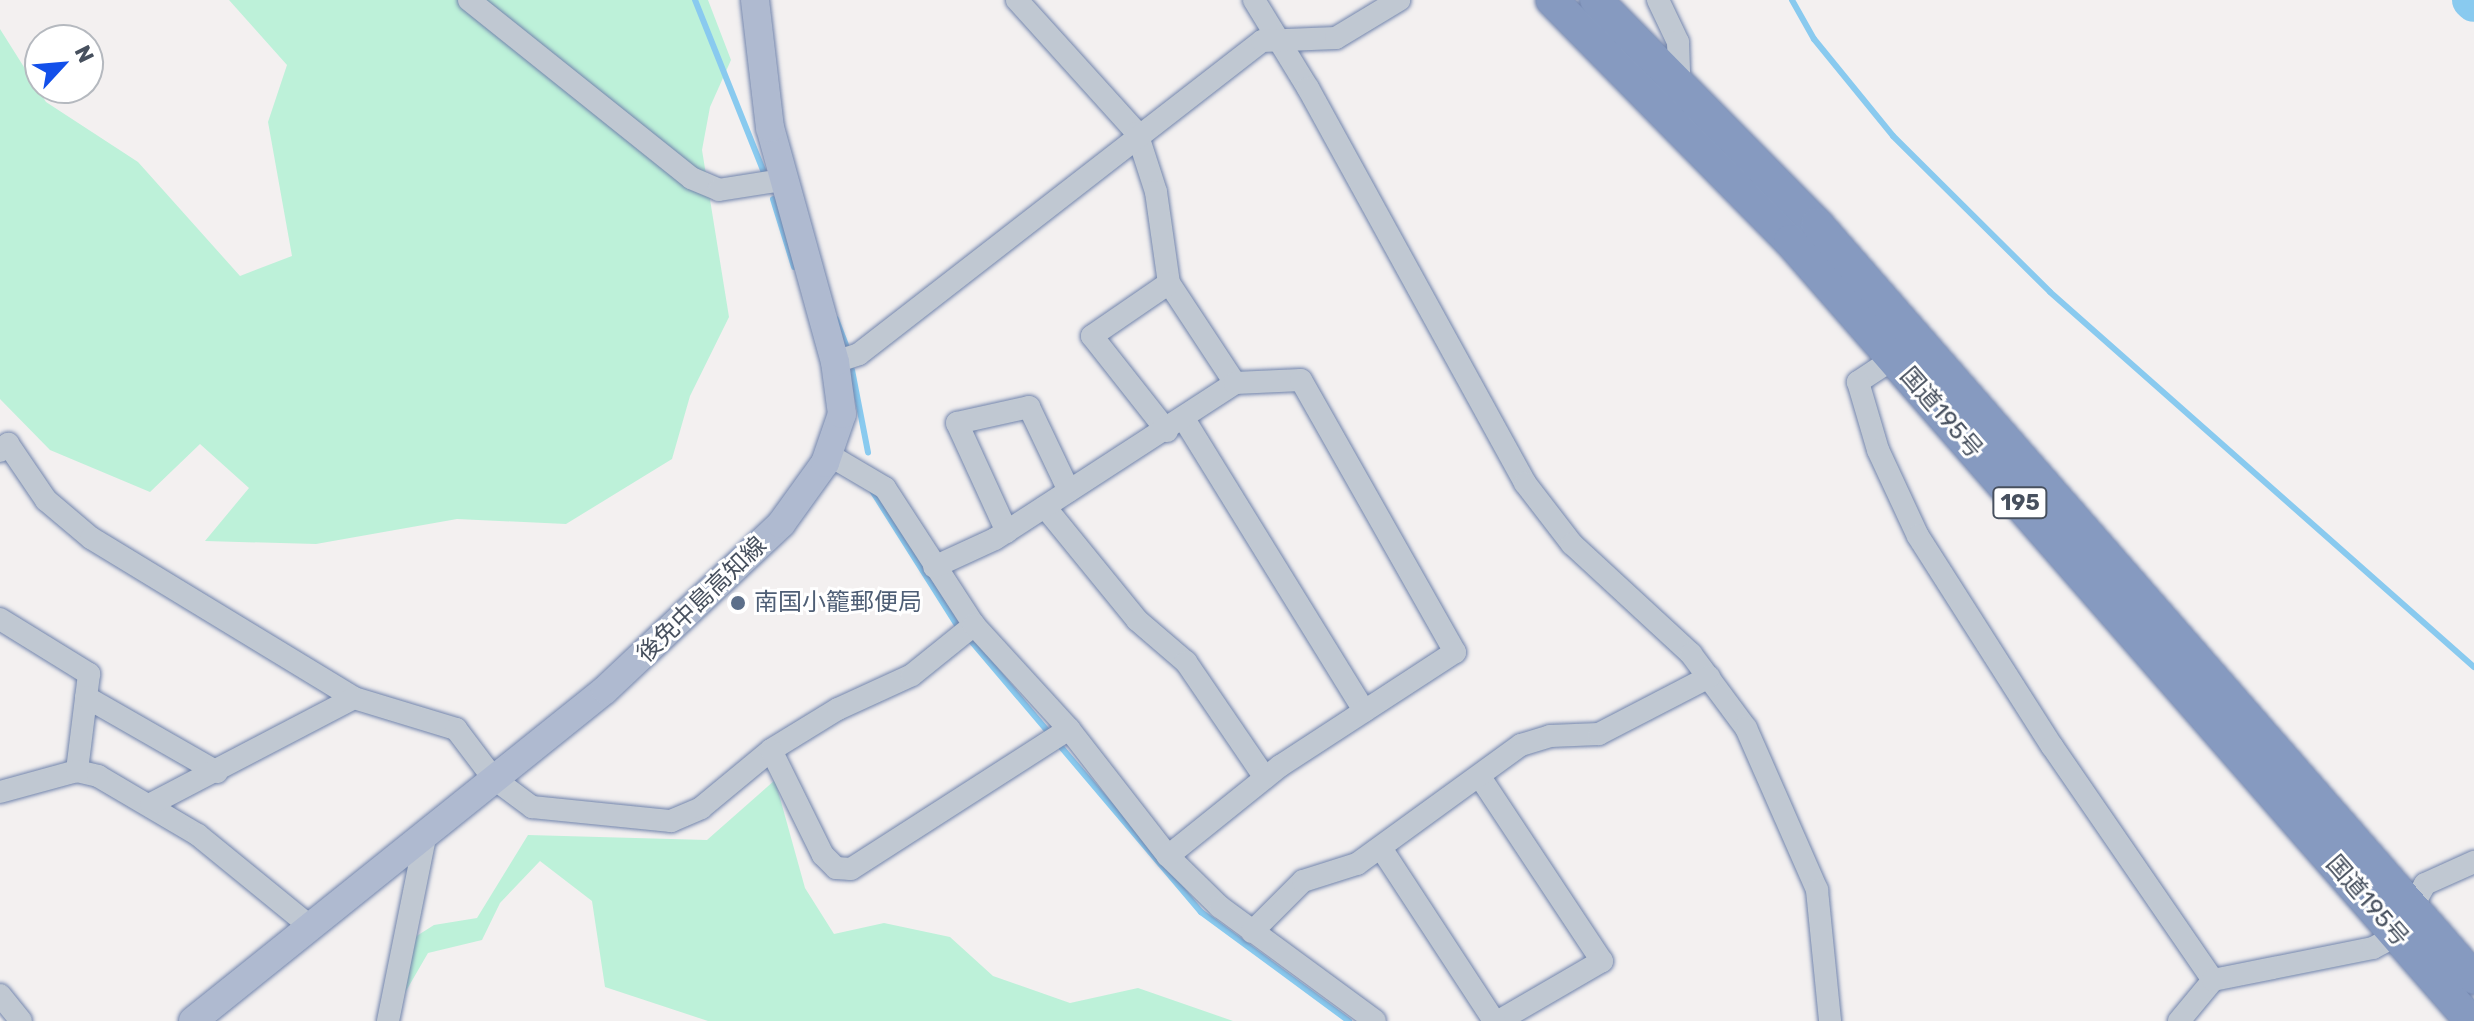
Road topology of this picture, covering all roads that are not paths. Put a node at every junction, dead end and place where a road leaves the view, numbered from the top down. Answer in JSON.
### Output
{"nodes":[{"id":1,"x":469,"y":0,"type":"edge"},
{"id":2,"x":755,"y":0,"type":"edge"},
{"id":3,"x":1017,"y":0,"type":"edge"},
{"id":4,"x":1254,"y":0,"type":"edge"},
{"id":5,"x":1399,"y":0,"type":"edge"},
{"id":6,"x":1552,"y":0,"type":"edge"},
{"id":7,"x":1596,"y":0,"type":"edge"},
{"id":8,"x":1658,"y":0,"type":"edge"},
{"id":9,"x":1276,"y":39,"type":"junction"},
{"id":10,"x":1679,"y":80,"type":"junction"},
{"id":11,"x":1137,"y":133,"type":"junction"},
{"id":12,"x":783,"y":180,"type":"junction"},
{"id":13,"x":1169,"y":283,"type":"junction"},
{"id":14,"x":1907,"y":350,"type":"junction"},
{"id":15,"x":835,"y":362,"type":"junction"},
{"id":16,"x":1235,"y":383,"type":"junction"},
{"id":17,"x":1176,"y":425,"type":"junction"},
{"id":18,"x":0,"y":451,"type":"edge"},
{"id":19,"x":829,"y":455,"type":"junction"},
{"id":20,"x":1069,"y":491,"type":"junction"},
{"id":21,"x":1045,"y":507,"type":"junction"},
{"id":22,"x":1007,"y":532,"type":"junction"},
{"id":23,"x":934,"y":567,"type":"junction"},
{"id":24,"x":0,"y":619,"type":"edge"},
{"id":25,"x":974,"y":625,"type":"junction"},
{"id":26,"x":1709,"y":677,"type":"junction"},
{"id":27,"x":86,"y":697,"type":"junction"},
{"id":28,"x":354,"y":698,"type":"junction"},
{"id":29,"x":1364,"y":711,"type":"junction"},
{"id":30,"x":1064,"y":733,"type":"junction"},
{"id":31,"x":771,"y":750,"type":"junction"},
{"id":32,"x":77,"y":771,"type":"junction"},
{"id":33,"x":217,"y":772,"type":"junction"},
{"id":34,"x":1480,"y":777,"type":"junction"},
{"id":35,"x":493,"y":778,"type":"junction"},
{"id":36,"x":1265,"y":778,"type":"junction"},
{"id":37,"x":0,"y":792,"type":"edge"},
{"id":38,"x":151,"y":804,"type":"junction"},
{"id":39,"x":426,"y":832,"type":"junction"},
{"id":40,"x":1381,"y":848,"type":"junction"},
{"id":41,"x":1168,"y":856,"type":"junction"},
{"id":42,"x":2474,"y":862,"type":"edge"},
{"id":43,"x":2412,"y":905,"type":"junction"},
{"id":44,"x":311,"y":927,"type":"junction"},
{"id":45,"x":1252,"y":932,"type":"junction"},
{"id":46,"x":2397,"y":935,"type":"junction"},
{"id":47,"x":2474,"y":978,"type":"edge"},
{"id":48,"x":2213,"y":980,"type":"junction"},
{"id":49,"x":0,"y":995,"type":"edge"},
{"id":50,"x":21,"y":1021,"type":"edge"},
{"id":51,"x":193,"y":1021,"type":"edge"},
{"id":52,"x":388,"y":1021,"type":"edge"},
{"id":53,"x":1375,"y":1021,"type":"edge"},
{"id":54,"x":1496,"y":1021,"type":"edge"},
{"id":55,"x":1830,"y":1021,"type":"edge"},
{"id":56,"x":2179,"y":1021,"type":"edge"},
{"id":57,"x":2471,"y":1021,"type":"edge"}],
"edges":[{"from":1,"to":12,"type":"street"},
{"from":2,"to":12,"type":"main road","name":"後免中島高知線"},
{"from":3,"to":11,"type":"street"},
{"from":4,"to":9,"type":"street"},
{"from":5,"to":9,"type":"street"},
{"from":6,"to":14,"type":"highway","name":"国道195号","number":"195"},
{"from":7,"to":10,"type":"highway","name":"国道195号","number":"195"},
{"from":8,"to":10,"type":"street"},
{"from":9,"to":11,"type":"street"},
{"from":9,"to":26,"type":"street"},
{"from":10,"to":14,"type":"highway","name":"国道195号","number":"195"},
{"from":11,"to":13,"type":"street"},
{"from":11,"to":15,"type":"street"},
{"from":12,"to":15,"type":"main road","name":"後免中島高知線"},
{"from":13,"to":16,"type":"street"},
{"from":13,"to":17,"type":"street"},
{"from":14,"to":43,"type":"highway","name":"国道195号","number":"195"},
{"from":14,"to":46,"type":"highway","name":"国道195号","number":"195"},
{"from":14,"to":48,"type":"street"},
{"from":15,"to":19,"type":"main road","name":"後免中島高知線"},
{"from":16,"to":17,"type":"street"},
{"from":16,"to":29,"type":"street"},
{"from":17,"to":20,"type":"street"},
{"from":17,"to":29,"type":"street"},
{"from":18,"to":28,"type":"street"},
{"from":19,"to":23,"type":"street"},
{"from":19,"to":35,"type":"main road","name":"後免中島高知線"},
{"from":20,"to":21,"type":"street"},
{"from":20,"to":22,"type":"street"},
{"from":21,"to":22,"type":"street"},
{"from":21,"to":36,"type":"street"},
{"from":22,"to":23,"type":"street"},
{"from":23,"to":25,"type":"street"},
{"from":24,"to":27,"type":"street"},
{"from":25,"to":30,"type":"street"},
{"from":25,"to":31,"type":"street"},
{"from":26,"to":34,"type":"street"},
{"from":26,"to":55,"type":"street"},
{"from":27,"to":32,"type":"street"},
{"from":27,"to":33,"type":"street"},
{"from":28,"to":33,"type":"street"},
{"from":28,"to":35,"type":"street"},
{"from":29,"to":36,"type":"street"},
{"from":30,"to":31,"type":"street"},
{"from":30,"to":41,"type":"street"},
{"from":31,"to":35,"type":"street"},
{"from":32,"to":37,"type":"street"},
{"from":32,"to":38,"type":"street"},
{"from":33,"to":38,"type":"street"},
{"from":34,"to":40,"type":"street"},
{"from":34,"to":54,"type":"street"},
{"from":35,"to":39,"type":"main road","name":"後免中島高知線"},
{"from":36,"to":41,"type":"street"},
{"from":38,"to":44,"type":"street"},
{"from":39,"to":44,"type":"main road","name":"後免中島高知線"},
{"from":39,"to":52,"type":"street"},
{"from":40,"to":45,"type":"street"},
{"from":40,"to":54,"type":"street"},
{"from":41,"to":45,"type":"street"},
{"from":42,"to":43,"type":"street"},
{"from":43,"to":46,"type":"street"},
{"from":43,"to":47,"type":"highway","name":"国道195号","number":"195"},
{"from":44,"to":51,"type":"main road","name":"後免中島高知線"},
{"from":45,"to":53,"type":"street"},
{"from":46,"to":48,"type":"street"},
{"from":46,"to":57,"type":"highway","name":"国道195号","number":"195"},
{"from":48,"to":56,"type":"street"},
{"from":49,"to":50,"type":"street"}]}
